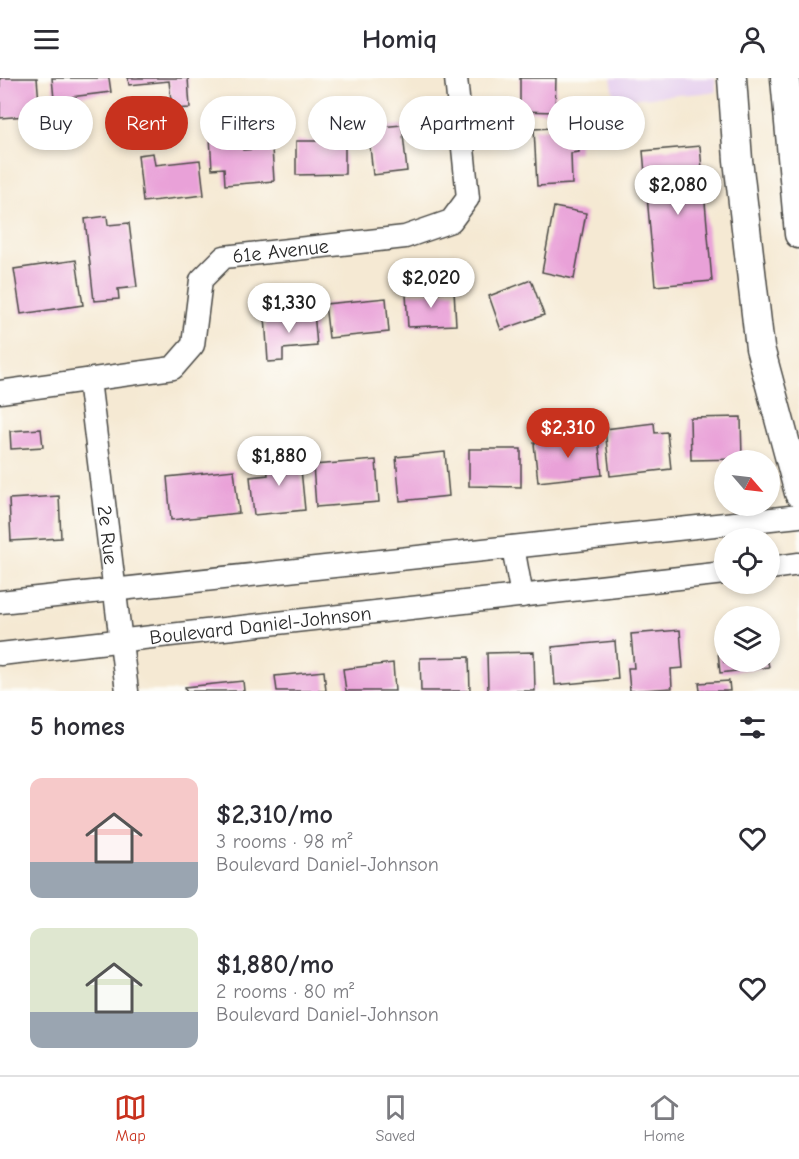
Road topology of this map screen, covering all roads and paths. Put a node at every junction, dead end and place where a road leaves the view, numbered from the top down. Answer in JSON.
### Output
{"nodes":[{"id":1,"x":456,"y":78,"type":"edge"},
{"id":2,"x":732,"y":78,"type":"edge"},
{"id":3,"x":785,"y":78,"type":"edge"},
{"id":4,"x":799,"y":234,"type":"edge"},
{"id":5,"x":89,"y":380,"type":"junction"},
{"id":6,"x":0,"y":392,"type":"edge"},
{"id":7,"x":799,"y":493,"type":"edge"},
{"id":8,"x":799,"y":516,"type":"edge"},
{"id":9,"x":513,"y":547,"type":"junction"},
{"id":10,"x":799,"y":564,"type":"edge"},
{"id":11,"x":780,"y":567,"type":"edge"},
{"id":12,"x":714,"y":574,"type":"edge"},
{"id":13,"x":115,"y":590,"type":"junction"},
{"id":14,"x":522,"y":596,"type":"junction"},
{"id":15,"x":0,"y":602,"type":"edge"},
{"id":16,"x":121,"y":640,"type":"junction"},
{"id":17,"x":0,"y":654,"type":"edge"},
{"id":18,"x":127,"y":691,"type":"edge"}],
"edges":[{"from":1,"to":5,"type":"street","name":"61e Avenue"},
{"from":2,"to":7,"type":"street"},
{"from":3,"to":4,"type":"street"},
{"from":5,"to":6,"type":"street","name":"61e Avenue"},
{"from":5,"to":13,"type":"street","name":"2e Rue"},
{"from":8,"to":9,"type":"street"},
{"from":9,"to":13,"type":"street"},
{"from":9,"to":14,"type":"street"},
{"from":10,"to":11,"type":"street"},
{"from":12,"to":14,"type":"street","name":"Boulevard Daniel-Johnson"},
{"from":13,"to":15,"type":"street"},
{"from":13,"to":16,"type":"street","name":"2e Rue"},
{"from":14,"to":16,"type":"street","name":"Boulevard Daniel-Johnson"},
{"from":16,"to":17,"type":"street","name":"Boulevard Daniel-Johnson"},
{"from":16,"to":18,"type":"street","name":"2e Rue"}]}
